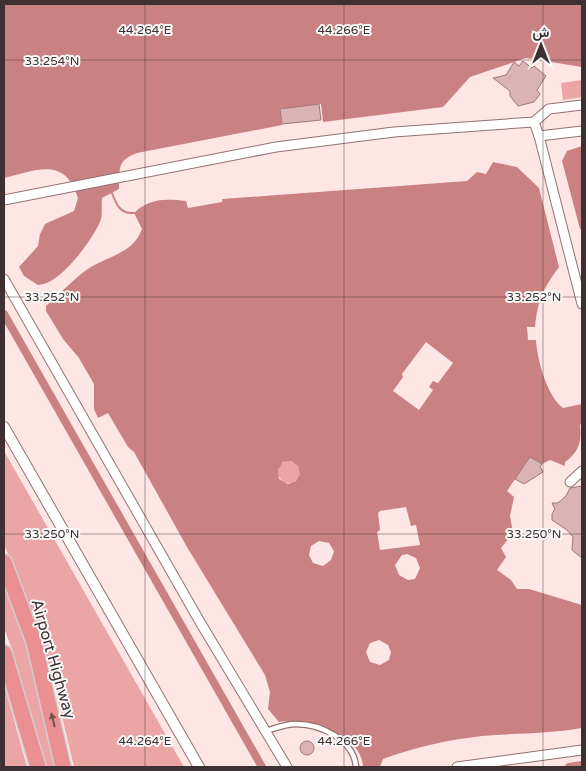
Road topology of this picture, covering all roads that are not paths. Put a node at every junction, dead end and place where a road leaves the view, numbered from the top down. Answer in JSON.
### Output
{"nodes":[{"id":1,"x":582,"y":104,"type":"edge"},
{"id":2,"x":534,"y":122,"type":"junction"},
{"id":3,"x":582,"y":130,"type":"edge"},
{"id":4,"x":540,"y":136,"type":"junction"},
{"id":5,"x":4,"y":200,"type":"edge"},
{"id":6,"x":4,"y":280,"type":"edge"},
{"id":7,"x":582,"y":304,"type":"edge"},
{"id":8,"x":4,"y":427,"type":"edge"},
{"id":9,"x":582,"y":472,"type":"edge"},
{"id":10,"x":570,"y":482,"type":"dead end"},
{"id":11,"x":4,"y":562,"type":"edge"},
{"id":12,"x":4,"y":653,"type":"edge"},
{"id":13,"x":266,"y":731,"type":"junction"},
{"id":14,"x":582,"y":750,"type":"edge"},
{"id":15,"x":38,"y":767,"type":"edge"},
{"id":16,"x":62,"y":767,"type":"edge"},
{"id":17,"x":199,"y":767,"type":"edge"},
{"id":18,"x":287,"y":767,"type":"edge"},
{"id":19,"x":356,"y":767,"type":"edge"},
{"id":20,"x":457,"y":767,"type":"edge"}],
"edges":[{"from":1,"to":2,"type":"street"},
{"from":2,"to":4,"type":"street"},
{"from":2,"to":5,"type":"street"},
{"from":3,"to":4,"type":"street"},
{"from":4,"to":7,"type":"street"},
{"from":6,"to":13,"type":"street"},
{"from":8,"to":17,"type":"street"},
{"from":9,"to":10,"type":"street"},
{"from":16,"to":11,"type":"highway","name":"Airport Highway","one_way":true},
{"from":12,"to":15,"type":"highway"},
{"from":13,"to":18,"type":"street"},
{"from":13,"to":19,"type":"lane"},
{"from":14,"to":20,"type":"street"}]}
